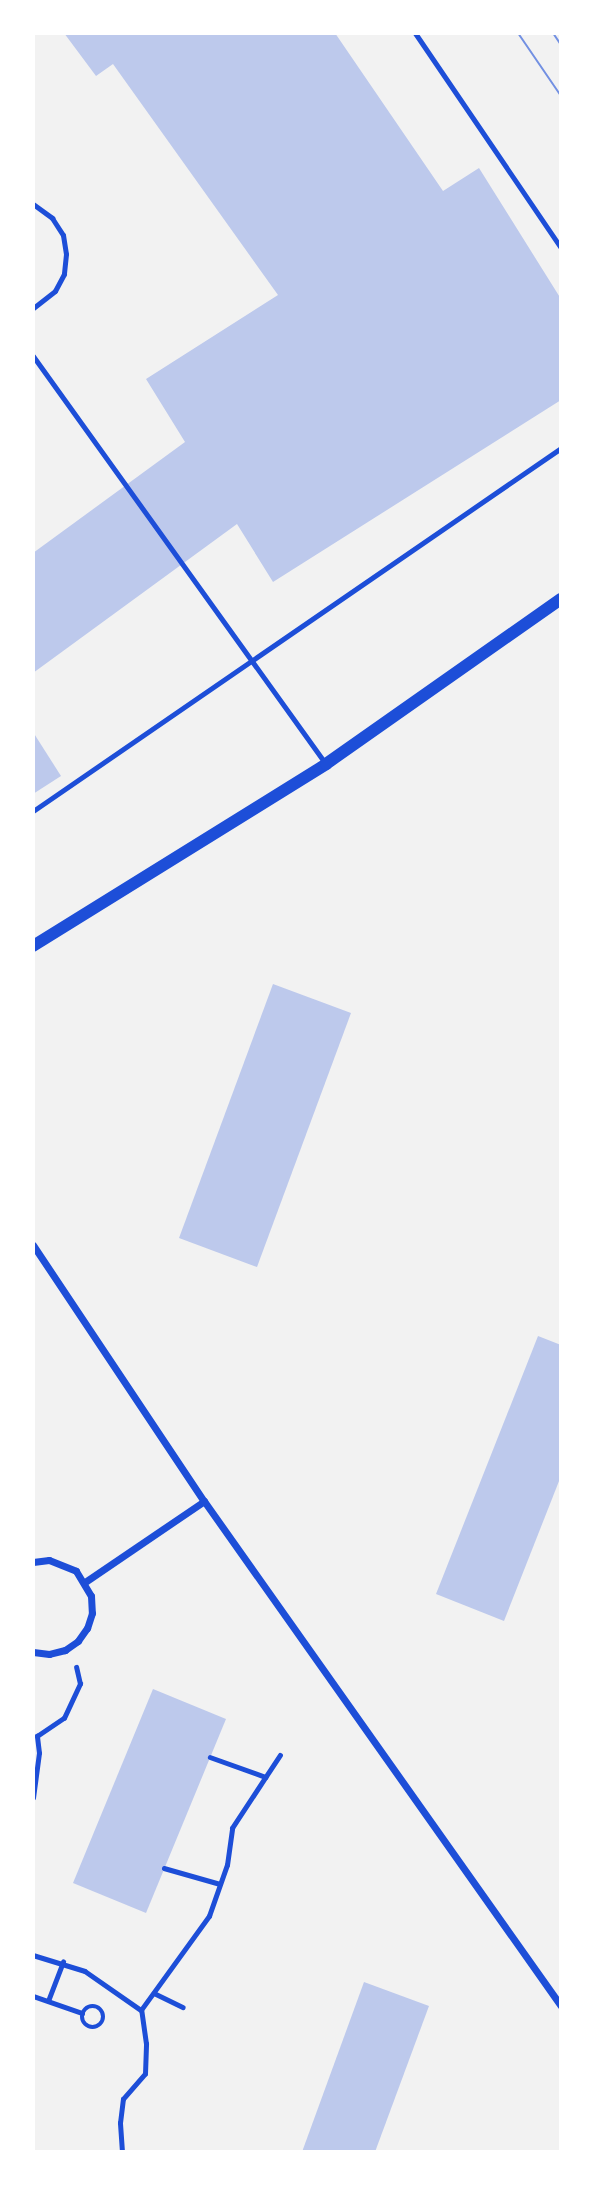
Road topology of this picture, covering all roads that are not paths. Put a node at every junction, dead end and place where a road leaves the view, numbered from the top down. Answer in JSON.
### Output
{"nodes":[{"id":1,"x":415,"y":33,"type":"edge"},
{"id":2,"x":33,"y":204,"type":"edge"},
{"id":3,"x":561,"y":248,"type":"edge"},
{"id":4,"x":33,"y":308,"type":"edge"},
{"id":5,"x":33,"y":356,"type":"edge"},
{"id":6,"x":561,"y":448,"type":"edge"},
{"id":7,"x":561,"y":599,"type":"edge"},
{"id":8,"x":252,"y":660,"type":"junction"},
{"id":9,"x":326,"y":764,"type":"junction"},
{"id":10,"x":33,"y":811,"type":"edge"},
{"id":11,"x":33,"y":946,"type":"edge"},
{"id":12,"x":33,"y":1245,"type":"edge"},
{"id":13,"x":204,"y":1501,"type":"junction"},
{"id":14,"x":33,"y":1562,"type":"edge"},
{"id":15,"x":85,"y":1582,"type":"junction"},
{"id":16,"x":33,"y":1652,"type":"edge"},
{"id":17,"x":561,"y":2006,"type":"edge"}],
"edges":[{"from":1,"to":3,"type":"lane"},
{"from":2,"to":4,"type":"lane"},
{"from":5,"to":8,"type":"lane"},
{"from":6,"to":8,"type":"lane"},
{"from":7,"to":9,"type":"street"},
{"from":8,"to":9,"type":"lane"},
{"from":8,"to":10,"type":"lane"},
{"from":9,"to":11,"type":"street"},
{"from":12,"to":13,"type":"street"},
{"from":13,"to":15,"type":"street"},
{"from":13,"to":17,"type":"street"},
{"from":14,"to":15,"type":"street"},
{"from":15,"to":16,"type":"street"}]}
